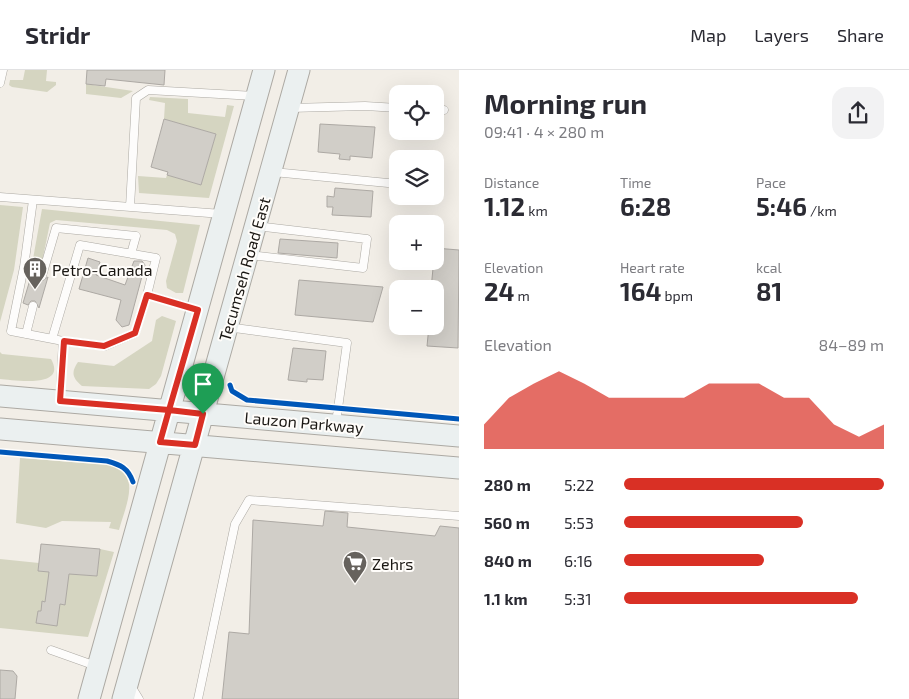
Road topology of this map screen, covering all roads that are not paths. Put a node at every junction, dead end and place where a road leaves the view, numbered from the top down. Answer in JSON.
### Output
{"nodes":[{"id":1,"x":3,"y":70,"type":"edge"},
{"id":2,"x":264,"y":70,"type":"edge"},
{"id":3,"x":299,"y":70,"type":"edge"},
{"id":4,"x":0,"y":83,"type":"edge"},
{"id":5,"x":257,"y":96,"type":"junction"},
{"id":6,"x":389,"y":107,"type":"edge"},
{"id":7,"x":288,"y":108,"type":"junction"},
{"id":8,"x":271,"y":172,"type":"junction"},
{"id":9,"x":388,"y":184,"type":"dead end"},
{"id":10,"x":0,"y":198,"type":"edge"},
{"id":11,"x":33,"y":200,"type":"junction"},
{"id":12,"x":130,"y":207,"type":"junction"},
{"id":13,"x":224,"y":214,"type":"junction"},
{"id":14,"x":256,"y":226,"type":"junction"},
{"id":15,"x":131,"y":254,"type":"junction"},
{"id":16,"x":248,"y":254,"type":"junction"},
{"id":17,"x":42,"y":276,"type":"dead end"},
{"id":18,"x":147,"y":295,"type":"junction"},
{"id":19,"x":33,"y":306,"type":"dead end"},
{"id":20,"x":198,"y":310,"type":"junction"},
{"id":21,"x":227,"y":327,"type":"junction"},
{"id":22,"x":26,"y":334,"type":"junction"},
{"id":23,"x":52,"y":339,"type":"junction"},
{"id":24,"x":64,"y":341,"type":"junction"},
{"id":25,"x":0,"y":396,"type":"edge"},
{"id":26,"x":60,"y":401,"type":"junction"},
{"id":27,"x":169,"y":410,"type":"junction"},
{"id":28,"x":203,"y":414,"type":"junction"},
{"id":29,"x":336,"y":425,"type":"junction"},
{"id":30,"x":0,"y":428,"type":"edge"},
{"id":31,"x":459,"y":436,"type":"edge"},
{"id":32,"x":160,"y":442,"type":"junction"},
{"id":33,"x":195,"y":445,"type":"junction"},
{"id":34,"x":459,"y":468,"type":"edge"},
{"id":35,"x":459,"y":516,"type":"edge"},
{"id":36,"x":51,"y":650,"type":"dead end"},
{"id":37,"x":98,"y":667,"type":"junction"},
{"id":38,"x":125,"y":690,"type":"edge"},
{"id":39,"x":88,"y":699,"type":"edge"},
{"id":40,"x":139,"y":699,"type":"edge"},
{"id":41,"x":198,"y":699,"type":"edge"}],
"edges":[{"from":1,"to":4,"type":"lane"},
{"from":2,"to":5,"type":"main road","name":"Tecumseh Road East"},
{"from":3,"to":7,"type":"main road","name":"Tecumseh Road East"},
{"from":5,"to":12,"type":"lane"},
{"from":5,"to":13,"type":"main road","name":"Tecumseh Road East"},
{"from":6,"to":7,"type":"lane"},
{"from":7,"to":8,"type":"main road","name":"Tecumseh Road East"},
{"from":8,"to":9,"type":"lane"},
{"from":8,"to":14,"type":"main road","name":"Tecumseh Road East"},
{"from":10,"to":11,"type":"lane"},
{"from":11,"to":12,"type":"lane"},
{"from":11,"to":22,"type":"lane"},
{"from":12,"to":13,"type":"lane"},
{"from":13,"to":20,"type":"main road","name":"Tecumseh Road East"},
{"from":14,"to":16,"type":"main road","name":"Tecumseh Road East"},
{"from":14,"to":16,"type":"lane"},
{"from":15,"to":17,"type":"lane"},
{"from":15,"to":18,"type":"lane"},
{"from":15,"to":23,"type":"lane"},
{"from":16,"to":21,"type":"main road","name":"Tecumseh Road East"},
{"from":18,"to":20,"type":"lane"},
{"from":18,"to":24,"type":"lane"},
{"from":19,"to":22,"type":"lane"},
{"from":20,"to":27,"type":"main road","name":"Tecumseh Road East"},
{"from":21,"to":28,"type":"main road","name":"Tecumseh Road East"},
{"from":21,"to":29,"type":"lane"},
{"from":22,"to":23,"type":"lane"},
{"from":23,"to":24,"type":"lane"},
{"from":24,"to":26,"type":"lane"},
{"from":25,"to":26,"type":"main road","name":"Lauzon Parkway"},
{"from":26,"to":27,"type":"main road","name":"Lauzon Parkway"},
{"from":27,"to":28,"type":"main road","name":"Lauzon Parkway"},
{"from":27,"to":32,"type":"main road","name":"Tecumseh Road East"},
{"from":28,"to":29,"type":"main road","name":"Lauzon Parkway"},
{"from":28,"to":33,"type":"main road","name":"Tecumseh Road East"},
{"from":29,"to":31,"type":"main road","name":"Lauzon Parkway"},
{"from":30,"to":32,"type":"main road","name":"Lauzon Parkway"},
{"from":32,"to":33,"type":"main road","name":"Lauzon Parkway"},
{"from":32,"to":37,"type":"main road","name":"Tecumseh Road East"},
{"from":33,"to":34,"type":"main road","name":"Lauzon Parkway"},
{"from":33,"to":38,"type":"main road","name":"Tecumseh Road East"},
{"from":35,"to":41,"type":"lane"},
{"from":36,"to":37,"type":"lane"},
{"from":37,"to":39,"type":"main road","name":"Tecumseh Road East"},
{"from":38,"to":40,"type":"lane"}]}
